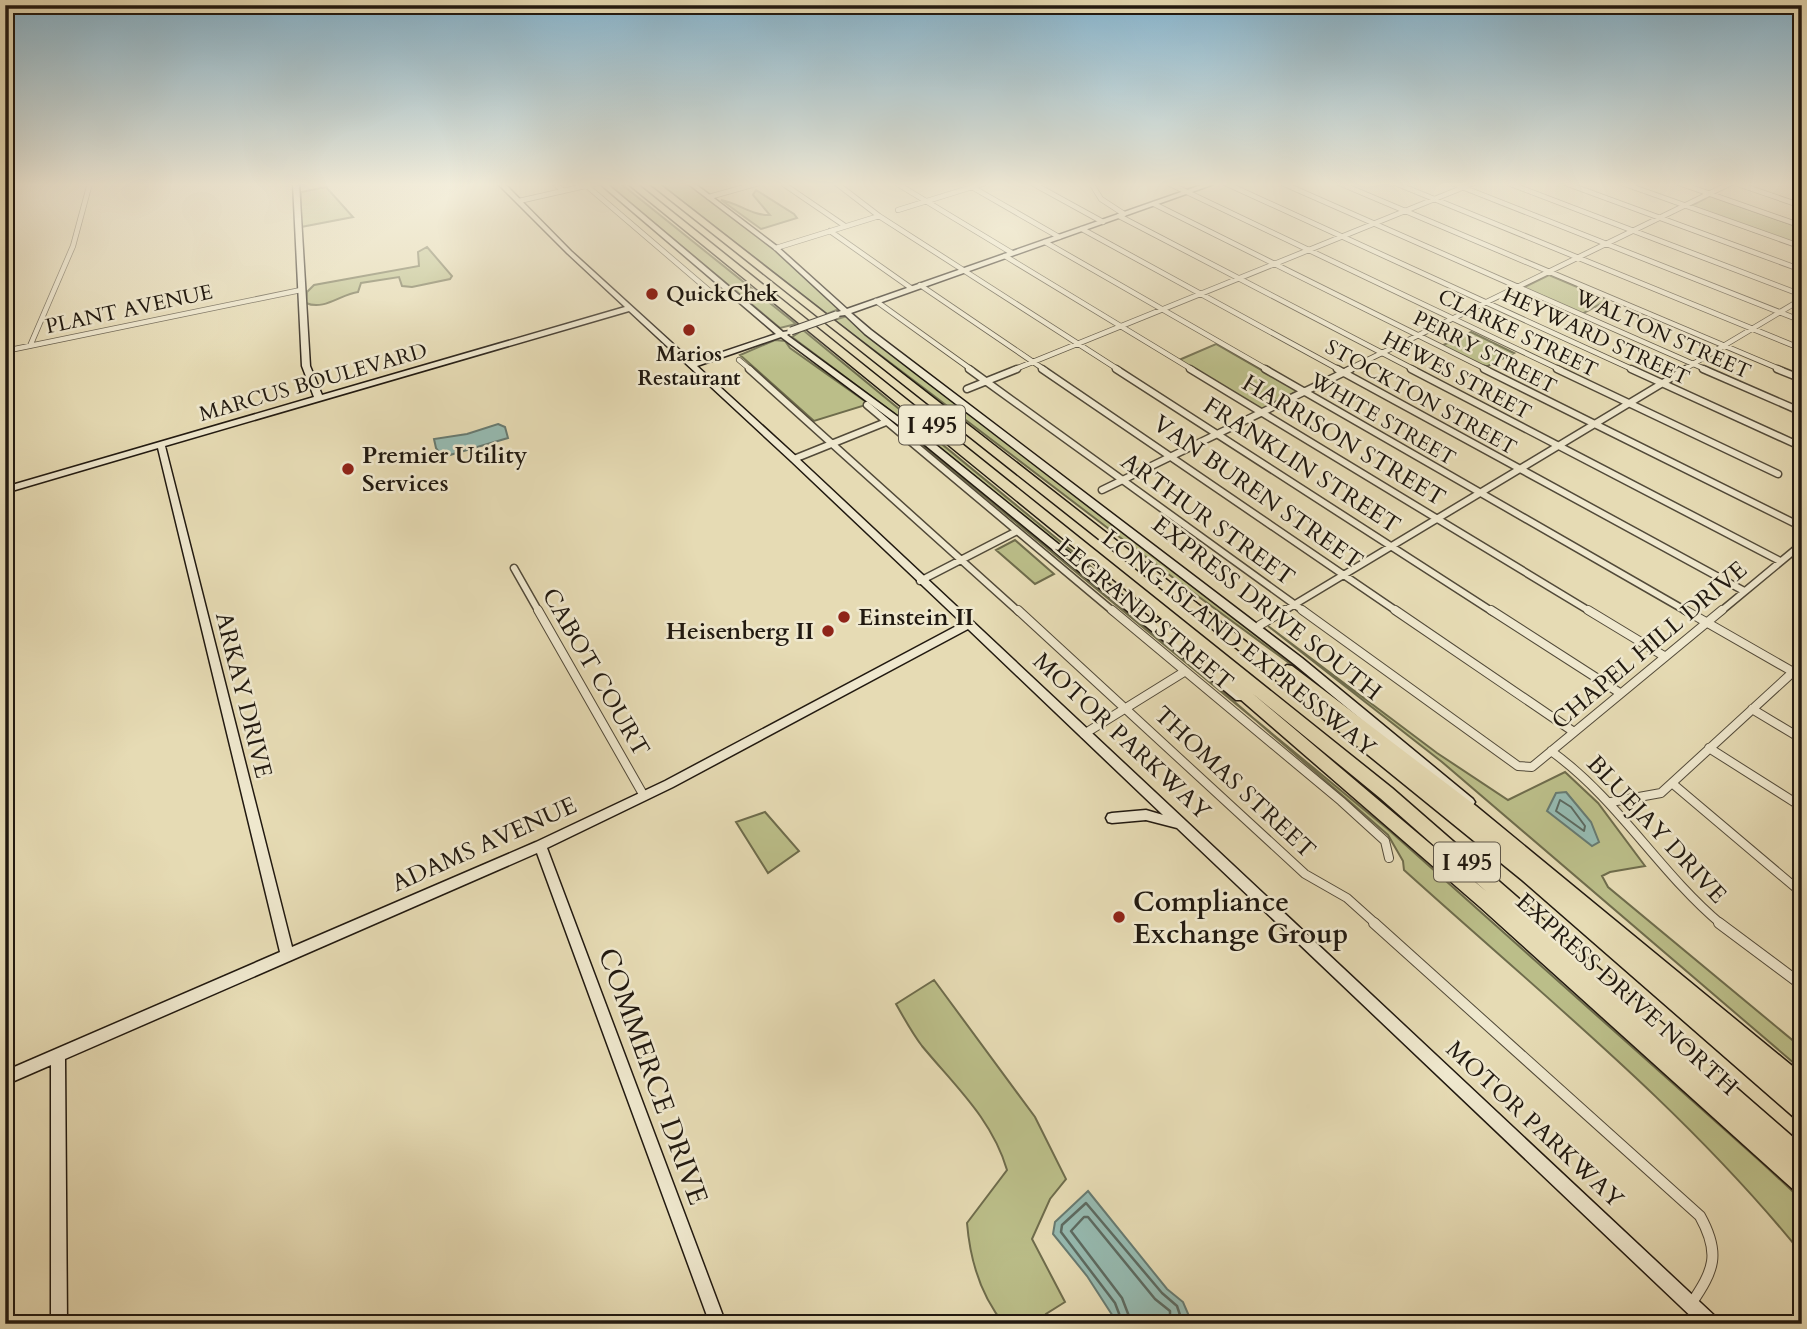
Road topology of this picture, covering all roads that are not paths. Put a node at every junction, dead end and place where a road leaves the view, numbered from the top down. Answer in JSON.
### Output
{"nodes":[{"id":1,"x":73,"y":245,"type":"edge"},
{"id":2,"x":299,"y":245,"type":"edge"},
{"id":3,"x":565,"y":245,"type":"edge"},
{"id":4,"x":656,"y":245,"type":"edge"},
{"id":5,"x":677,"y":245,"type":"edge"},
{"id":6,"x":708,"y":245,"type":"edge"},
{"id":7,"x":731,"y":245,"type":"edge"},
{"id":8,"x":772,"y":245,"type":"edge"},
{"id":9,"x":785,"y":245,"type":"edge"},
{"id":10,"x":850,"y":245,"type":"edge"},
{"id":11,"x":924,"y":245,"type":"edge"},
{"id":12,"x":993,"y":245,"type":"edge"},
{"id":13,"x":1036,"y":245,"type":"edge"},
{"id":14,"x":1050,"y":245,"type":"edge"},
{"id":15,"x":1111,"y":245,"type":"edge"},
{"id":16,"x":1176,"y":245,"type":"edge"},
{"id":17,"x":1237,"y":245,"type":"edge"},
{"id":18,"x":1299,"y":245,"type":"edge"},
{"id":19,"x":1322,"y":245,"type":"edge"},
{"id":20,"x":1359,"y":245,"type":"edge"},
{"id":21,"x":1422,"y":245,"type":"edge"},
{"id":22,"x":1486,"y":245,"type":"edge"},
{"id":23,"x":1547,"y":245,"type":"edge"},
{"id":24,"x":1606,"y":245,"type":"edge"},
{"id":25,"x":1611,"y":245,"type":"edge"},
{"id":26,"x":1670,"y":245,"type":"edge"},
{"id":27,"x":1734,"y":245,"type":"edge"},
{"id":28,"x":776,"y":248,"type":"junction"},
{"id":29,"x":1309,"y":250,"type":"junction"},
{"id":30,"x":1008,"y":255,"type":"junction"},
{"id":31,"x":1579,"y":258,"type":"junction"},
{"id":32,"x":1275,"y":264,"type":"junction"},
{"id":33,"x":963,"y":270,"type":"junction"},
{"id":34,"x":1802,"y":270,"type":"edge"},
{"id":35,"x":1550,"y":272,"type":"junction"},
{"id":36,"x":1239,"y":279,"type":"junction"},
{"id":37,"x":920,"y":285,"type":"junction"},
{"id":38,"x":1518,"y":287,"type":"junction"},
{"id":39,"x":911,"y":288,"type":"junction"},
{"id":40,"x":301,"y":290,"type":"junction"},
{"id":41,"x":1201,"y":294,"type":"junction"},
{"id":42,"x":1802,"y":297,"type":"edge"},
{"id":43,"x":719,"y":299,"type":"dead end"},
{"id":44,"x":876,"y":301,"type":"junction"},
{"id":45,"x":1486,"y":303,"type":"junction"},
{"id":46,"x":631,"y":309,"type":"junction"},
{"id":47,"x":1162,"y":310,"type":"junction"},
{"id":48,"x":1780,"y":312,"type":"junction"},
{"id":49,"x":840,"y":313,"type":"junction"},
{"id":50,"x":1452,"y":319,"type":"junction"},
{"id":51,"x":1802,"y":321,"type":"edge"},
{"id":52,"x":1120,"y":327,"type":"junction"},
{"id":53,"x":1752,"y":329,"type":"junction"},
{"id":54,"x":786,"y":332,"type":"junction"},
{"id":55,"x":1418,"y":336,"type":"junction"},
{"id":56,"x":1078,"y":344,"type":"junction"},
{"id":57,"x":30,"y":346,"type":"junction"},
{"id":58,"x":1723,"y":346,"type":"junction"},
{"id":59,"x":1802,"y":349,"type":"edge"},
{"id":60,"x":5,"y":351,"type":"edge"},
{"id":61,"x":1381,"y":354,"type":"junction"},
{"id":62,"x":739,"y":360,"type":"dead end"},
{"id":63,"x":1033,"y":362,"type":"junction"},
{"id":64,"x":1693,"y":364,"type":"junction"},
{"id":65,"x":692,"y":365,"type":"junction"},
{"id":66,"x":1343,"y":372,"type":"junction"},
{"id":67,"x":1802,"y":379,"type":"edge"},
{"id":68,"x":987,"y":381,"type":"junction"},
{"id":69,"x":1662,"y":383,"type":"junction"},
{"id":70,"x":967,"y":389,"type":"dead end"},
{"id":71,"x":1303,"y":391,"type":"junction"},
{"id":72,"x":319,"y":399,"type":"junction"},
{"id":73,"x":1629,"y":403,"type":"junction"},
{"id":74,"x":867,"y":405,"type":"dead end"},
{"id":75,"x":1260,"y":412,"type":"junction"},
{"id":76,"x":1802,"y":412,"type":"edge"},
{"id":77,"x":886,"y":422,"type":"junction"},
{"id":78,"x":1594,"y":424,"type":"junction"},
{"id":79,"x":1216,"y":433,"type":"junction"},
{"id":80,"x":831,"y":444,"type":"junction"},
{"id":81,"x":160,"y":445,"type":"junction"},
{"id":82,"x":1558,"y":446,"type":"junction"},
{"id":83,"x":1802,"y":447,"type":"edge"},
{"id":84,"x":1171,"y":455,"type":"junction"},
{"id":85,"x":794,"y":459,"type":"junction"},
{"id":86,"x":1519,"y":469,"type":"junction"},
{"id":87,"x":1778,"y":474,"type":"dead end"},
{"id":88,"x":1121,"y":480,"type":"junction"},
{"id":89,"x":5,"y":490,"type":"edge"},
{"id":90,"x":1102,"y":490,"type":"dead end"},
{"id":91,"x":1479,"y":493,"type":"junction"},
{"id":92,"x":1436,"y":519,"type":"junction"},
{"id":93,"x":1802,"y":527,"type":"edge"},
{"id":94,"x":1015,"y":532,"type":"junction"},
{"id":95,"x":1802,"y":544,"type":"edge"},
{"id":96,"x":1391,"y":546,"type":"junction"},
{"id":97,"x":960,"y":560,"type":"junction"},
{"id":98,"x":1780,"y":561,"type":"junction"},
{"id":99,"x":514,"y":568,"type":"dead end"},
{"id":100,"x":1345,"y":576,"type":"junction"},
{"id":101,"x":1121,"y":580,"type":"junction"},
{"id":102,"x":920,"y":581,"type":"junction"},
{"id":103,"x":1159,"y":583,"type":"junction"},
{"id":104,"x":1744,"y":592,"type":"junction"},
{"id":105,"x":1294,"y":605,"type":"junction"},
{"id":106,"x":1707,"y":622,"type":"junction"},
{"id":107,"x":967,"y":625,"type":"junction"},
{"id":108,"x":1260,"y":625,"type":"dead end"},
{"id":109,"x":1664,"y":656,"type":"junction"},
{"id":110,"x":1184,"y":672,"type":"junction"},
{"id":111,"x":1793,"y":672,"type":"junction"},
{"id":112,"x":1802,"y":677,"type":"edge"},
{"id":113,"x":1620,"y":693,"type":"junction"},
{"id":114,"x":1127,"y":708,"type":"junction"},
{"id":115,"x":1752,"y":709,"type":"junction"},
{"id":116,"x":1283,"y":729,"type":"junction"},
{"id":117,"x":1574,"y":732,"type":"junction"},
{"id":118,"x":1084,"y":734,"type":"junction"},
{"id":119,"x":1802,"y":739,"type":"edge"},
{"id":120,"x":1709,"y":748,"type":"junction"},
{"id":121,"x":1551,"y":751,"type":"junction"},
{"id":122,"x":1518,"y":766,"type":"joint"},
{"id":123,"x":1673,"y":784,"type":"junction"},
{"id":124,"x":644,"y":796,"type":"junction"},
{"id":125,"x":1611,"y":803,"type":"junction"},
{"id":126,"x":1802,"y":807,"type":"edge"},
{"id":127,"x":1112,"y":818,"type":"dead end"},
{"id":128,"x":1182,"y":826,"type":"junction"},
{"id":129,"x":540,"y":846,"type":"junction"},
{"id":130,"x":1389,"y":858,"type":"dead end"},
{"id":131,"x":1555,"y":880,"type":"junction"},
{"id":132,"x":1802,"y":893,"type":"edge"},
{"id":133,"x":287,"y":955,"type":"junction"},
{"id":134,"x":1802,"y":985,"type":"edge"},
{"id":135,"x":58,"y":1055,"type":"junction"},
{"id":136,"x":5,"y":1077,"type":"edge"},
{"id":137,"x":1802,"y":1087,"type":"edge"},
{"id":138,"x":1802,"y":1111,"type":"edge"},
{"id":139,"x":1802,"y":1158,"type":"edge"},
{"id":140,"x":1802,"y":1184,"type":"edge"},
{"id":141,"x":1690,"y":1305,"type":"junction"},
{"id":142,"x":59,"y":1324,"type":"edge"},
{"id":143,"x":718,"y":1324,"type":"edge"},
{"id":144,"x":1711,"y":1324,"type":"edge"}],
"edges":[{"from":1,"to":57,"type":"street"},
{"from":2,"to":40,"type":"main road"},
{"from":3,"to":46,"type":"main road","name":"MOTOR PARKWAY"},
{"from":4,"to":43,"type":"street"},
{"from":5,"to":54,"type":"main road","name":"EXPRESS DRIVE NORTH"},
{"from":6,"to":101,"type":"highway","name":"LONG ISLAND EXPRESSWAY","number":"I 495"},
{"from":7,"to":103,"type":"highway","name":"LONG ISLAND EXPRESSWAY","number":"I 495"},
{"from":8,"to":28,"type":"main road","name":"EXPRESS DRIVE SOUTH"},
{"from":9,"to":28,"type":"street"},
{"from":10,"to":39,"type":"street"},
{"from":11,"to":33,"type":"street","name":"FRANKLIN STREET"},
{"from":12,"to":30,"type":"street","name":"HARRISON STREET"},
{"from":13,"to":30,"type":"main road"},
{"from":14,"to":47,"type":"street","name":"WHITE STREET"},
{"from":15,"to":41,"type":"street","name":"STOCKTON STREET"},
{"from":16,"to":36,"type":"street","name":"HEWES STREET"},
{"from":17,"to":32,"type":"street","name":"PERRY STREET"},
{"from":18,"to":29,"type":"street","name":"CLARKE STREET"},
{"from":19,"to":29,"type":"street"},
{"from":20,"to":45,"type":"street","name":"HEYWARD STREET"},
{"from":21,"to":38,"type":"street","name":"WALTON STREET"},
{"from":22,"to":35,"type":"street"},
{"from":23,"to":31,"type":"street"},
{"from":24,"to":31,"type":"street"},
{"from":25,"to":48,"type":"street"},
{"from":26,"to":42,"type":"street"},
{"from":27,"to":34,"type":"street"},
{"from":28,"to":49,"type":"main road","name":"EXPRESS DRIVE SOUTH"},
{"from":29,"to":32,"type":"street"},
{"from":29,"to":50,"type":"street","name":"CLARKE STREET"},
{"from":30,"to":33,"type":"main road"},
{"from":30,"to":52,"type":"street","name":"HARRISON STREET"},
{"from":31,"to":35,"type":"street"},
{"from":31,"to":53,"type":"street"},
{"from":32,"to":36,"type":"street"},
{"from":32,"to":55,"type":"street","name":"PERRY STREET"},
{"from":33,"to":37,"type":"main road"},
{"from":33,"to":56,"type":"street","name":"FRANKLIN STREET"},
{"from":35,"to":38,"type":"street"},
{"from":35,"to":58,"type":"street"},
{"from":36,"to":41,"type":"street"},
{"from":36,"to":61,"type":"street","name":"HEWES STREET"},
{"from":37,"to":39,"type":"main road"},
{"from":37,"to":63,"type":"street","name":"VAN BUREN STREET"},
{"from":38,"to":45,"type":"street"},
{"from":38,"to":64,"type":"street","name":"WALTON STREET"},
{"from":39,"to":44,"type":"main road"},
{"from":40,"to":57,"type":"street","name":"PLANT AVENUE"},
{"from":40,"to":72,"type":"main road"},
{"from":41,"to":47,"type":"street"},
{"from":41,"to":66,"type":"street","name":"STOCKTON STREET"},
{"from":42,"to":48,"type":"street"},
{"from":44,"to":49,"type":"main road"},
{"from":44,"to":68,"type":"street","name":"ARTHUR STREET"},
{"from":45,"to":50,"type":"street"},
{"from":45,"to":69,"type":"street","name":"HEYWARD STREET"},
{"from":46,"to":65,"type":"main road","name":"MOTOR PARKWAY"},
{"from":46,"to":72,"type":"main road","name":"MARCUS BOULEVARD"},
{"from":47,"to":52,"type":"street"},
{"from":47,"to":71,"type":"street","name":"WHITE STREET"},
{"from":48,"to":51,"type":"street"},
{"from":48,"to":53,"type":"street"},
{"from":49,"to":54,"type":"main road","bridge":true},
{"from":49,"to":131,"type":"main road","name":"EXPRESS DRIVE SOUTH"},
{"from":50,"to":55,"type":"street"},
{"from":50,"to":73,"type":"street","name":"CLARKE STREET"},
{"from":52,"to":56,"type":"street"},
{"from":52,"to":75,"type":"street","name":"HARRISON STREET"},
{"from":53,"to":58,"type":"street"},
{"from":53,"to":59,"type":"street"},
{"from":54,"to":65,"type":"main road"},
{"from":54,"to":116,"type":"main road","name":"EXPRESS DRIVE NORTH"},
{"from":55,"to":61,"type":"street"},
{"from":55,"to":78,"type":"street","name":"PERRY STREET"},
{"from":56,"to":63,"type":"street"},
{"from":56,"to":79,"type":"street","name":"FRANKLIN STREET"},
{"from":57,"to":60,"type":"street","name":"PLANT AVENUE"},
{"from":58,"to":64,"type":"street"},
{"from":58,"to":67,"type":"street"},
{"from":61,"to":66,"type":"street"},
{"from":61,"to":82,"type":"street","name":"HEWES STREET"},
{"from":62,"to":80,"type":"street","name":"THOMAS STREET"},
{"from":63,"to":68,"type":"street"},
{"from":63,"to":84,"type":"street","name":"VAN BUREN STREET"},
{"from":64,"to":69,"type":"street"},
{"from":64,"to":76,"type":"street","name":"WALTON STREET"},
{"from":65,"to":85,"type":"main road","name":"MOTOR PARKWAY"},
{"from":66,"to":71,"type":"street"},
{"from":66,"to":86,"type":"street","name":"STOCKTON STREET"},
{"from":68,"to":70,"type":"street"},
{"from":68,"to":88,"type":"street","name":"ARTHUR STREET"},
{"from":69,"to":73,"type":"street"},
{"from":69,"to":83,"type":"street","name":"HEYWARD STREET"},
{"from":71,"to":75,"type":"street"},
{"from":71,"to":91,"type":"street","name":"WHITE STREET"},
{"from":72,"to":81,"type":"main road","name":"MARCUS BOULEVARD"},
{"from":73,"to":78,"type":"street"},
{"from":73,"to":87,"type":"street","name":"CLARKE STREET"},
{"from":74,"to":77,"type":"street","name":"LEGRAND STREET"},
{"from":75,"to":79,"type":"street"},
{"from":75,"to":92,"type":"street","name":"HARRISON STREET"},
{"from":77,"to":80,"type":"street"},
{"from":77,"to":94,"type":"street","name":"LEGRAND STREET"},
{"from":78,"to":82,"type":"street"},
{"from":78,"to":93,"type":"street","name":"PERRY STREET"},
{"from":79,"to":84,"type":"street"},
{"from":79,"to":96,"type":"street","name":"FRANKLIN STREET"},
{"from":80,"to":85,"type":"street"},
{"from":80,"to":97,"type":"street","name":"THOMAS STREET"},
{"from":81,"to":89,"type":"main road","name":"MARCUS BOULEVARD"},
{"from":81,"to":133,"type":"main road","name":"ARKAY DRIVE"},
{"from":82,"to":86,"type":"street"},
{"from":82,"to":98,"type":"street","name":"HEWES STREET"},
{"from":84,"to":88,"type":"street"},
{"from":84,"to":100,"type":"street","name":"VAN BUREN STREET"},
{"from":85,"to":102,"type":"main road","name":"MOTOR PARKWAY"},
{"from":86,"to":91,"type":"street"},
{"from":86,"to":104,"type":"street","name":"STOCKTON STREET"},
{"from":88,"to":90,"type":"street"},
{"from":88,"to":105,"type":"street","name":"ARTHUR STREET"},
{"from":91,"to":92,"type":"street"},
{"from":91,"to":106,"type":"street","name":"WHITE STREET"},
{"from":92,"to":96,"type":"street"},
{"from":92,"to":109,"type":"street","name":"HARRISON STREET"},
{"from":94,"to":97,"type":"street"},
{"from":94,"to":110,"type":"street","name":"LEGRAND STREET"},
{"from":95,"to":98,"type":"street","name":"CHAPEL HILL DRIVE"},
{"from":96,"to":100,"type":"street"},
{"from":96,"to":113,"type":"street","name":"FRANKLIN STREET"},
{"from":97,"to":102,"type":"street"},
{"from":97,"to":114,"type":"street","name":"THOMAS STREET"},
{"from":98,"to":104,"type":"street","name":"CHAPEL HILL DRIVE"},
{"from":99,"to":124,"type":"street","name":"CABOT COURT"},
{"from":100,"to":105,"type":"street"},
{"from":100,"to":117,"type":"street","name":"VAN BUREN STREET"},
{"from":101,"to":116,"type":"highway"},
{"from":101,"to":139,"type":"highway","name":"LONG ISLAND EXPRESSWAY","number":"I 495"},
{"from":102,"to":107,"type":"main road","name":"MOTOR PARKWAY"},
{"from":103,"to":131,"type":"highway"},
{"from":103,"to":138,"type":"highway","name":"LONG ISLAND EXPRESSWAY","number":"I 495"},
{"from":104,"to":106,"type":"street","name":"CHAPEL HILL DRIVE"},
{"from":105,"to":108,"type":"street"},
{"from":105,"to":122,"type":"street","name":"ARTHUR STREET"},
{"from":106,"to":109,"type":"street","name":"CHAPEL HILL DRIVE"},
{"from":106,"to":111,"type":"street","name":"WHITE STREET"},
{"from":107,"to":118,"type":"main road","name":"MOTOR PARKWAY"},
{"from":107,"to":124,"type":"main road","name":"ADAMS AVENUE"},
{"from":109,"to":113,"type":"street","name":"CHAPEL HILL DRIVE"},
{"from":110,"to":114,"type":"street"},
{"from":110,"to":130,"type":"street","name":"LEGRAND STREET"},
{"from":111,"to":112,"type":"street","name":"WHITE STREET"},
{"from":111,"to":115,"type":"street"},
{"from":113,"to":117,"type":"street","name":"CHAPEL HILL DRIVE"},
{"from":114,"to":118,"type":"street"},
{"from":114,"to":141,"type":"street","name":"THOMAS STREET"},
{"from":115,"to":119,"type":"street"},
{"from":115,"to":120,"type":"street"},
{"from":116,"to":140,"type":"highway","name":"EXPRESS DRIVE NORTH"},
{"from":117,"to":121,"type":"street","name":"CHAPEL HILL DRIVE"},
{"from":118,"to":128,"type":"main road","name":"MOTOR PARKWAY"},
{"from":120,"to":123,"type":"street"},
{"from":120,"to":126,"type":"street"},
{"from":121,"to":122,"type":"street","name":"CHAPEL HILL DRIVE"},
{"from":121,"to":125,"type":"street","name":"BLUEJAY DRIVE"},
{"from":123,"to":125,"type":"street"},
{"from":123,"to":132,"type":"street"},
{"from":124,"to":129,"type":"main road","name":"ADAMS AVENUE"},
{"from":125,"to":134,"type":"street","name":"BLUEJAY DRIVE"},
{"from":127,"to":128,"type":"main road"},
{"from":128,"to":141,"type":"main road","name":"MOTOR PARKWAY"},
{"from":129,"to":133,"type":"main road","name":"ADAMS AVENUE"},
{"from":129,"to":143,"type":"main road","name":"COMMERCE DRIVE"},
{"from":131,"to":137,"type":"highway","name":"EXPRESS DRIVE SOUTH"},
{"from":133,"to":135,"type":"main road","name":"ADAMS AVENUE"},
{"from":135,"to":136,"type":"main road","name":"ADAMS AVENUE"},
{"from":135,"to":142,"type":"main road"},
{"from":141,"to":144,"type":"main road","name":"MOTOR PARKWAY"}]}
